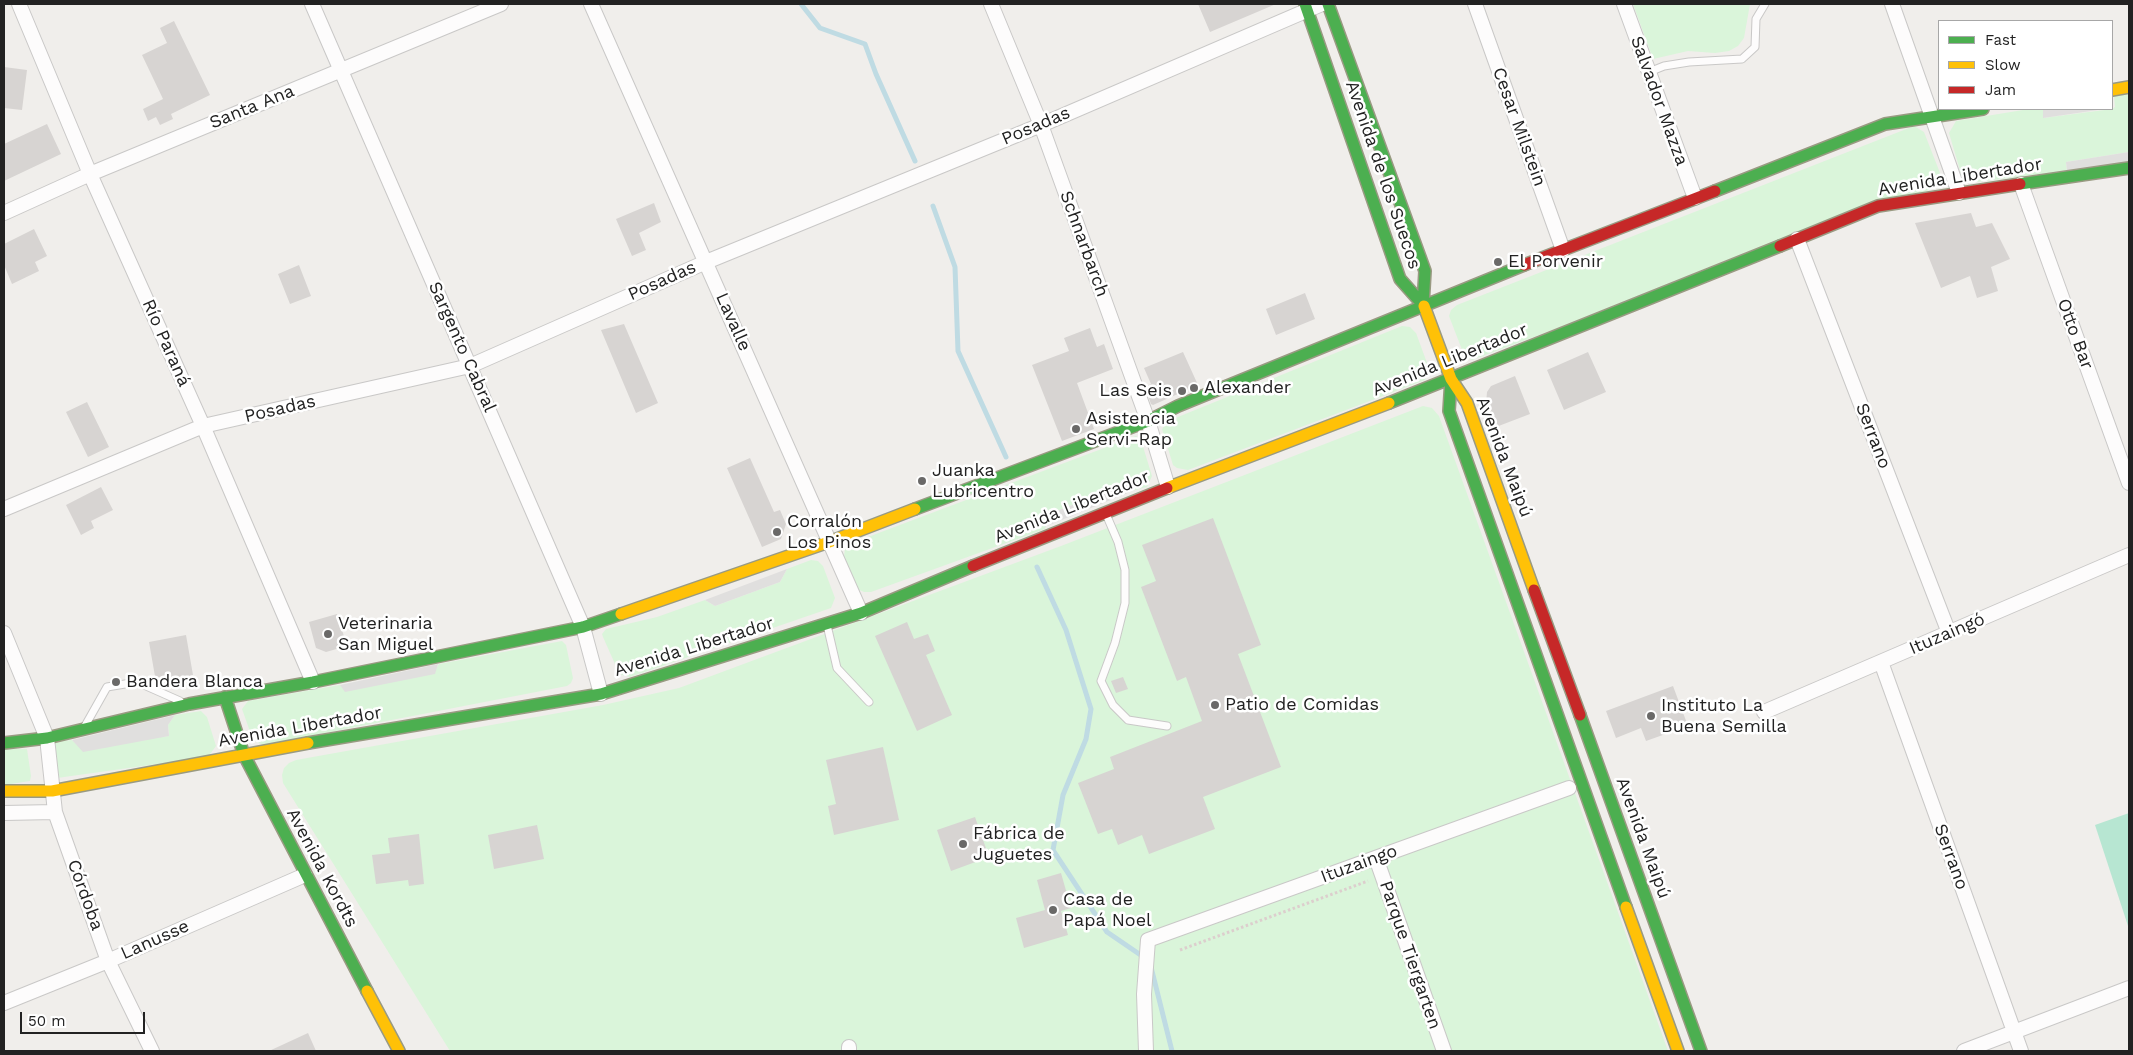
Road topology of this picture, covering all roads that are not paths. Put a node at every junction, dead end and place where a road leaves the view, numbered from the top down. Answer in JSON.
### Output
{"nodes":[{"id":1,"x":19,"y":4,"type":"edge"},
{"id":2,"x":312,"y":4,"type":"edge"},
{"id":3,"x":501,"y":4,"type":"edge"},
{"id":4,"x":591,"y":4,"type":"edge"},
{"id":5,"x":991,"y":4,"type":"edge"},
{"id":6,"x":1322,"y":4,"type":"edge"},
{"id":7,"x":1328,"y":4,"type":"edge"},
{"id":8,"x":1475,"y":4,"type":"edge"},
{"id":9,"x":1624,"y":4,"type":"edge"},
{"id":10,"x":1765,"y":4,"type":"edge"},
{"id":11,"x":1892,"y":4,"type":"edge"},
{"id":12,"x":1306,"y":7,"type":"edge"},
{"id":13,"x":340,"y":71,"type":"junction"},
{"id":14,"x":1649,"y":72,"type":"junction"},
{"id":15,"x":2129,"y":87,"type":"edge"},
{"id":16,"x":2113,"y":90,"type":"edge"},
{"id":17,"x":1976,"y":110,"type":"edge"},
{"id":18,"x":1932,"y":116,"type":"junction"},
{"id":19,"x":1041,"y":125,"type":"junction"},
{"id":20,"x":2129,"y":168,"type":"edge"},
{"id":21,"x":90,"y":174,"type":"junction"},
{"id":22,"x":2021,"y":184,"type":"junction"},
{"id":23,"x":1959,"y":193,"type":"junction"},
{"id":24,"x":1694,"y":198,"type":"junction"},
{"id":25,"x":4,"y":213,"type":"edge"},
{"id":26,"x":1797,"y":239,"type":"junction"},
{"id":27,"x":1563,"y":250,"type":"junction"},
{"id":28,"x":706,"y":262,"type":"junction"},
{"id":29,"x":1423,"y":305,"type":"junction"},
{"id":30,"x":470,"y":366,"type":"junction"},
{"id":31,"x":1451,"y":379,"type":"junction"},
{"id":32,"x":1148,"y":421,"type":"junction"},
{"id":33,"x":203,"y":426,"type":"junction"},
{"id":34,"x":2129,"y":483,"type":"edge"},
{"id":35,"x":1168,"y":487,"type":"junction"},
{"id":36,"x":4,"y":509,"type":"edge"},
{"id":37,"x":1105,"y":512,"type":"junction"},
{"id":38,"x":828,"y":542,"type":"junction"},
{"id":39,"x":2129,"y":555,"type":"edge"},
{"id":40,"x":861,"y":613,"type":"junction"},
{"id":41,"x":827,"y":624,"type":"junction"},
{"id":42,"x":584,"y":627,"type":"junction"},
{"id":43,"x":1949,"y":633,"type":"junction"},
{"id":44,"x":4,"y":634,"type":"edge"},
{"id":45,"x":1881,"y":662,"type":"junction"},
{"id":46,"x":313,"y":682,"type":"junction"},
{"id":47,"x":601,"y":694,"type":"junction"},
{"id":48,"x":224,"y":697,"type":"junction"},
{"id":49,"x":869,"y":702,"type":"dead end"},
{"id":50,"x":189,"y":704,"type":"junction"},
{"id":51,"x":1764,"y":712,"type":"dead end"},
{"id":52,"x":1167,"y":726,"type":"dead end"},
{"id":53,"x":82,"y":730,"type":"junction"},
{"id":54,"x":47,"y":738,"type":"junction"},
{"id":55,"x":4,"y":743,"type":"edge"},
{"id":56,"x":244,"y":754,"type":"junction"},
{"id":57,"x":1569,"y":788,"type":"dead end"},
{"id":58,"x":4,"y":791,"type":"edge"},
{"id":59,"x":52,"y":791,"type":"junction"},
{"id":60,"x":55,"y":812,"type":"junction"},
{"id":61,"x":4,"y":813,"type":"edge"},
{"id":62,"x":1376,"y":858,"type":"junction"},
{"id":63,"x":305,"y":874,"type":"junction"},
{"id":64,"x":108,"y":961,"type":"junction"},
{"id":65,"x":2129,"y":988,"type":"edge"},
{"id":66,"x":4,"y":1003,"type":"edge"},
{"id":67,"x":2014,"y":1031,"type":"junction"},
{"id":68,"x":152,"y":1051,"type":"edge"},
{"id":69,"x":398,"y":1051,"type":"edge"},
{"id":70,"x":1146,"y":1051,"type":"edge"},
{"id":71,"x":1444,"y":1051,"type":"edge"},
{"id":72,"x":1678,"y":1051,"type":"edge"},
{"id":73,"x":1701,"y":1051,"type":"edge"},
{"id":74,"x":1964,"y":1051,"type":"edge"},
{"id":75,"x":2021,"y":1051,"type":"edge"}],
"edges":[{"from":1,"to":21,"type":"street","name":"Río Paraná"},
{"from":2,"to":13,"type":"street","name":"Sargento Cabral"},
{"from":3,"to":13,"type":"street","name":"Santa Ana"},
{"from":4,"to":28,"type":"street","name":"Lavalle"},
{"from":5,"to":19,"type":"street","name":"Schnarbarch"},
{"from":6,"to":12,"type":"street","name":"Posadas"},
{"from":7,"to":29,"type":"main road","name":"Avenida de los Suecos"},
{"from":8,"to":27,"type":"street","name":"Cesar Milstein"},
{"from":9,"to":14,"type":"street","name":"Salvador Mazza"},
{"from":10,"to":14,"type":"lane"},
{"from":11,"to":18,"type":"street"},
{"from":12,"to":19,"type":"street","name":"Posadas"},
{"from":12,"to":29,"type":"main road","name":"Avenida de los Suecos"},
{"from":13,"to":21,"type":"street","name":"Santa Ana"},
{"from":13,"to":30,"type":"street","name":"Sargento Cabral"},
{"from":14,"to":24,"type":"street","name":"Salvador Mazza"},
{"from":15,"to":16,"type":"main road"},
{"from":17,"to":18,"type":"main road"},
{"from":18,"to":23,"type":"street"},
{"from":18,"to":24,"type":"main road"},
{"from":19,"to":28,"type":"street","name":"Posadas"},
{"from":19,"to":32,"type":"street","name":"Schnarbarch"},
{"from":20,"to":22,"type":"main road","name":"Avenida Libertador"},
{"from":21,"to":25,"type":"street","name":"Santa Ana"},
{"from":21,"to":33,"type":"street","name":"Río Paraná"},
{"from":22,"to":23,"type":"main road","name":"Avenida Libertador"},
{"from":22,"to":34,"type":"street","name":"Otto Bar"},
{"from":23,"to":26,"type":"main road","name":"Avenida Libertador"},
{"from":24,"to":27,"type":"main road"},
{"from":26,"to":31,"type":"main road","name":"Avenida Libertador"},
{"from":26,"to":43,"type":"street","name":"Serrano"},
{"from":27,"to":29,"type":"main road"},
{"from":28,"to":30,"type":"street","name":"Posadas"},
{"from":28,"to":38,"type":"street","name":"Lavalle"},
{"from":29,"to":31,"type":"main road"},
{"from":29,"to":32,"type":"main road"},
{"from":30,"to":33,"type":"street","name":"Posadas"},
{"from":30,"to":42,"type":"street","name":"Sargento Cabral"},
{"from":31,"to":35,"type":"main road","name":"Avenida Libertador"},
{"from":31,"to":72,"type":"main road","name":"Avenida Maipú"},
{"from":31,"to":73,"type":"main road","name":"Avenida Maipú"},
{"from":32,"to":35,"type":"street","name":"Schnarbarch"},
{"from":32,"to":38,"type":"main road"},
{"from":33,"to":36,"type":"street","name":"Posadas"},
{"from":33,"to":46,"type":"street","name":"Río Paraná"},
{"from":35,"to":37,"type":"main road","name":"Avenida Libertador"},
{"from":37,"to":40,"type":"main road","name":"Avenida Libertador"},
{"from":37,"to":52,"type":"lane"},
{"from":38,"to":40,"type":"street","name":"Lavalle"},
{"from":38,"to":42,"type":"main road"},
{"from":39,"to":43,"type":"street","name":"Ituzaingó"},
{"from":40,"to":41,"type":"main road","name":"Avenida Libertador"},
{"from":41,"to":47,"type":"main road","name":"Avenida Libertador"},
{"from":41,"to":49,"type":"lane"},
{"from":42,"to":46,"type":"main road"},
{"from":42,"to":47,"type":"street","name":"Sargento Cabral"},
{"from":43,"to":45,"type":"street","name":"Ituzaingó"},
{"from":44,"to":54,"type":"street","name":"Córdoba"},
{"from":45,"to":51,"type":"street","name":"Ituzaingó"},
{"from":45,"to":67,"type":"street","name":"Serrano"},
{"from":46,"to":48,"type":"main road"},
{"from":47,"to":56,"type":"main road","name":"Avenida Libertador"},
{"from":48,"to":50,"type":"main road"},
{"from":48,"to":56,"type":"main road","name":"Avenida Kordts"},
{"from":50,"to":53,"type":"main road"},
{"from":50,"to":53,"type":"lane"},
{"from":53,"to":54,"type":"main road"},
{"from":54,"to":55,"type":"main road"},
{"from":54,"to":59,"type":"street","name":"Córdoba"},
{"from":56,"to":59,"type":"main road","name":"Avenida Libertador"},
{"from":56,"to":63,"type":"main road","name":"Avenida Kordts"},
{"from":57,"to":62,"type":"street","name":"Ituzaingo"},
{"from":58,"to":59,"type":"main road","name":"Avenida Libertador"},
{"from":59,"to":60,"type":"street","name":"Córdoba"},
{"from":60,"to":61,"type":"street"},
{"from":60,"to":64,"type":"street","name":"Córdoba"},
{"from":62,"to":70,"type":"street","name":"Ituzaingo"},
{"from":62,"to":71,"type":"street","name":"Parque Tiergarten"},
{"from":63,"to":64,"type":"street","name":"Lanusse"},
{"from":63,"to":69,"type":"main road","name":"Avenida Kordts"},
{"from":64,"to":66,"type":"street","name":"Lanusse"},
{"from":64,"to":68,"type":"street","name":"Córdoba"},
{"from":65,"to":67,"type":"street"},
{"from":67,"to":74,"type":"street"},
{"from":67,"to":75,"type":"street","name":"Serrano"}]}
